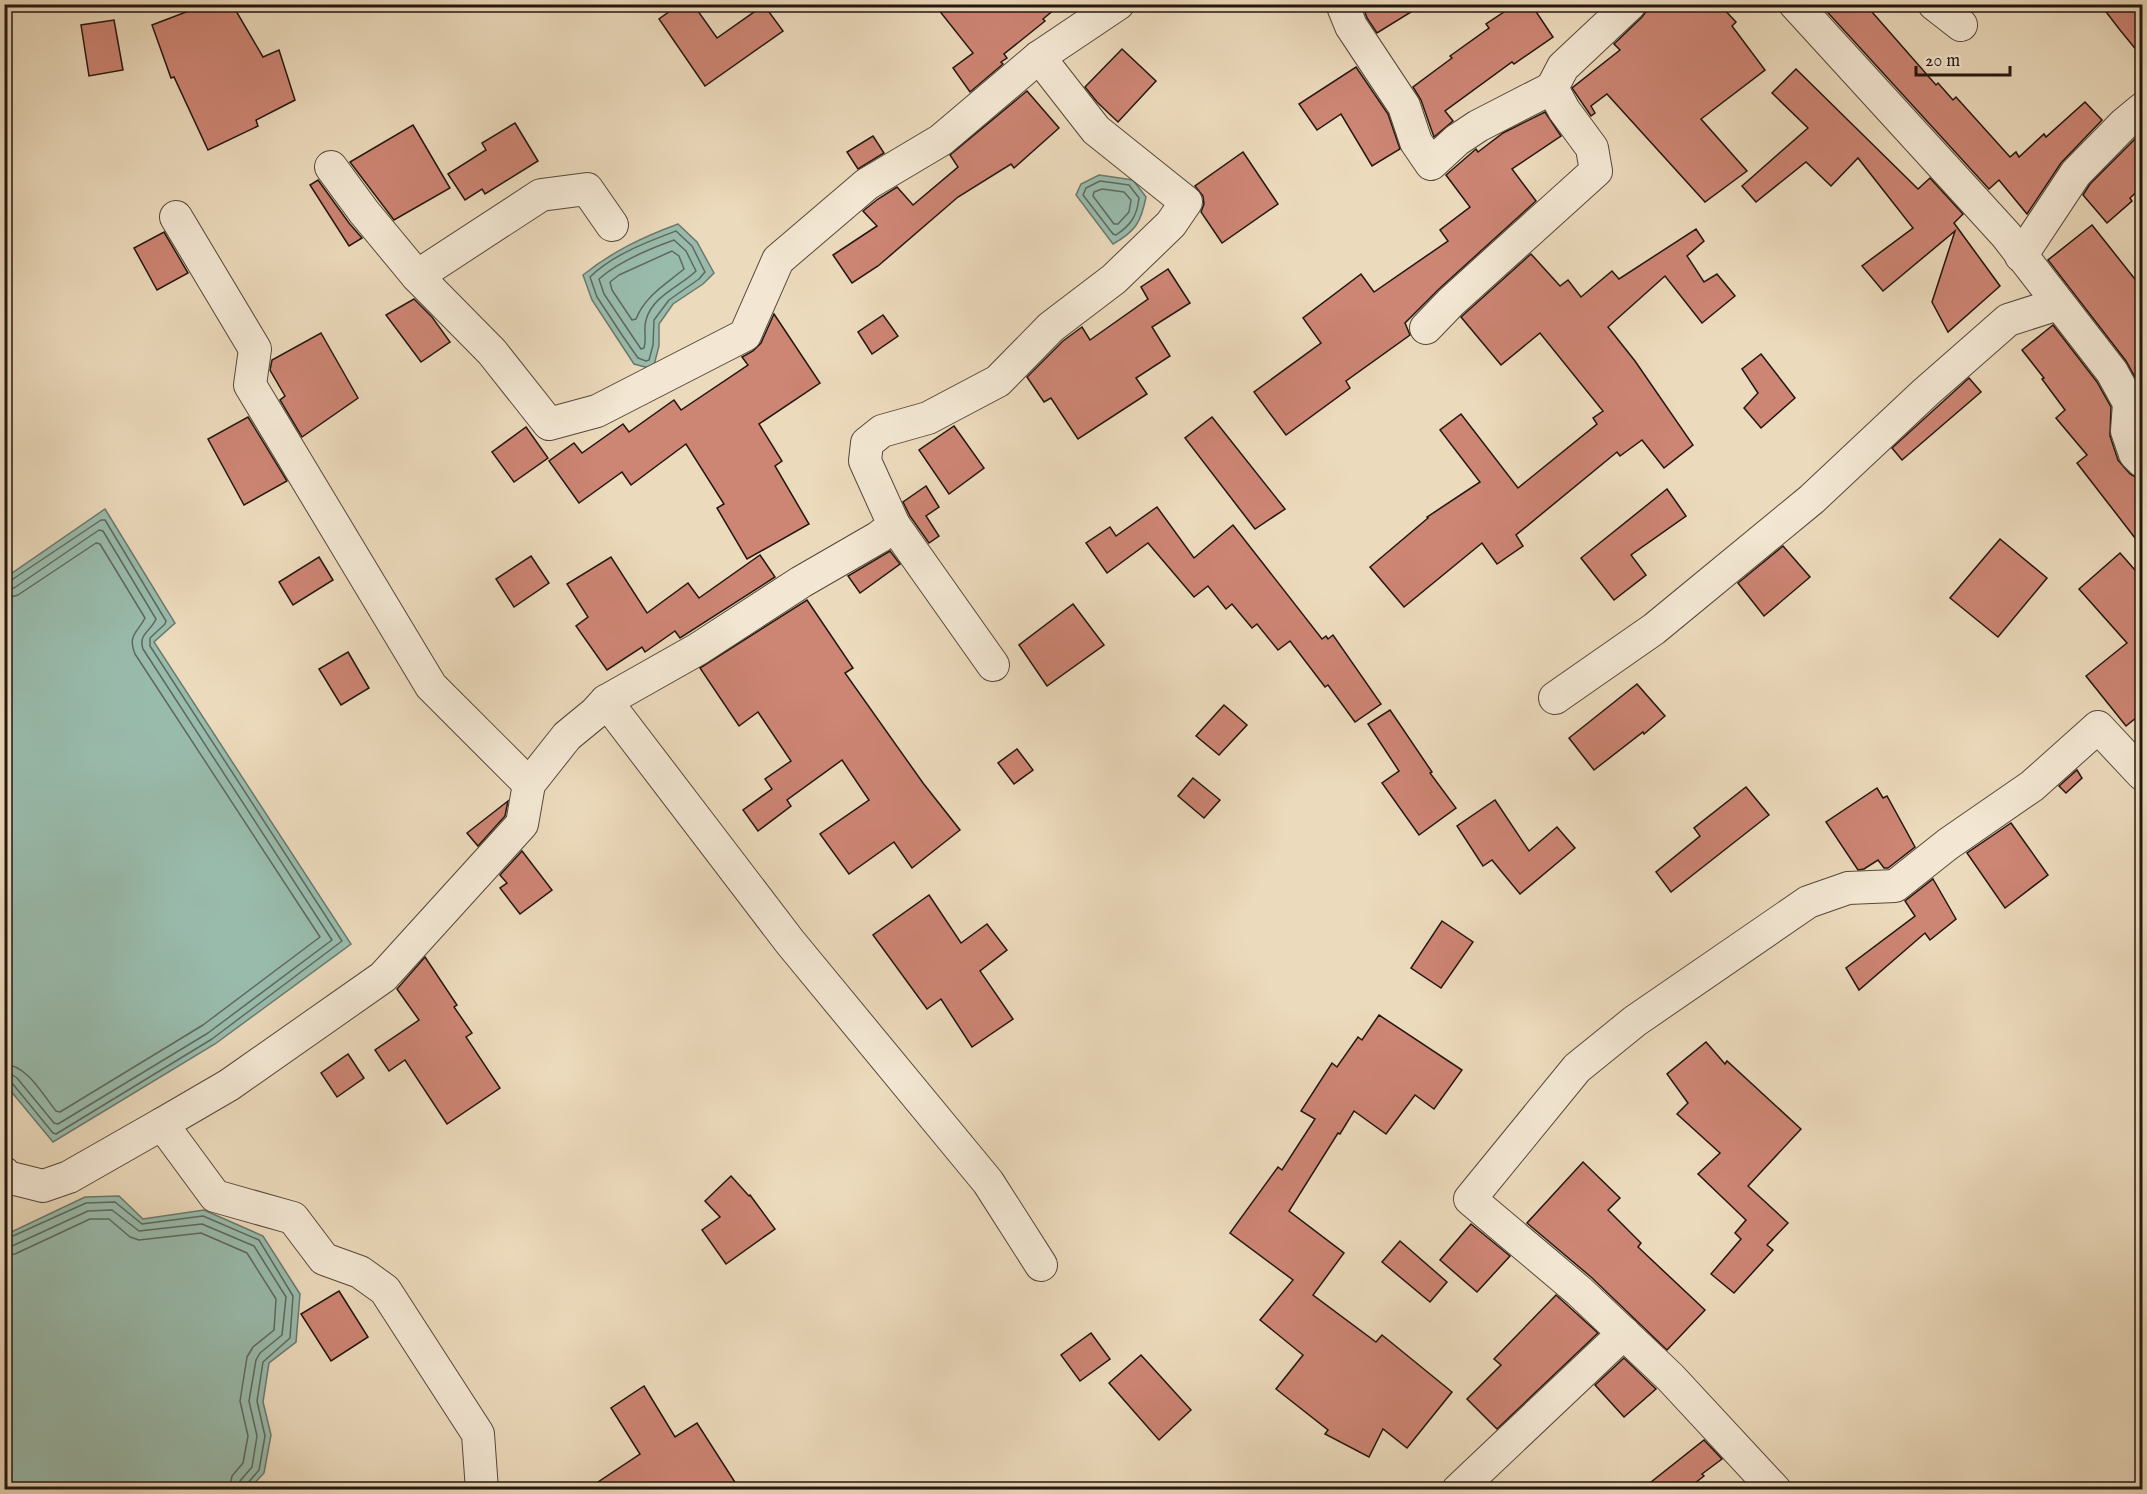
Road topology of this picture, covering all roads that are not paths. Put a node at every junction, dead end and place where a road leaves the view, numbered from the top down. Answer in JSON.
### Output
{"nodes":[{"id":1,"x":1118,"y":4,"type":"edge"},
{"id":2,"x":1342,"y":4,"type":"edge"},
{"id":3,"x":1630,"y":4,"type":"edge"},
{"id":4,"x":1795,"y":4,"type":"edge"},
{"id":5,"x":1934,"y":4,"type":"edge"},
{"id":6,"x":1962,"y":25,"type":"dead end"},
{"id":7,"x":1039,"y":57,"type":"junction"},
{"id":8,"x":1552,"y":88,"type":"junction"},
{"id":9,"x":2142,"y":109,"type":"edge"},
{"id":10,"x":331,"y":167,"type":"dead end"},
{"id":11,"x":176,"y":217,"type":"dead end"},
{"id":12,"x":612,"y":225,"type":"dead end"},
{"id":13,"x":2021,"y":256,"type":"junction"},
{"id":14,"x":417,"y":276,"type":"junction"},
{"id":15,"x":2058,"y":304,"type":"junction"},
{"id":16,"x":1426,"y":328,"type":"dead end"},
{"id":17,"x":2142,"y":461,"type":"edge"},
{"id":18,"x":894,"y":525,"type":"junction"},
{"id":19,"x":993,"y":665,"type":"dead end"},
{"id":20,"x":1555,"y":698,"type":"dead end"},
{"id":21,"x":606,"y":701,"type":"junction"},
{"id":22,"x":2142,"y":774,"type":"edge"},
{"id":23,"x":529,"y":784,"type":"junction"},
{"id":24,"x":162,"y":1124,"type":"junction"},
{"id":25,"x":4,"y":1173,"type":"edge"},
{"id":26,"x":1041,"y":1265,"type":"dead end"},
{"id":27,"x":1624,"y":1333,"type":"junction"},
{"id":28,"x":482,"y":1490,"type":"edge"},
{"id":29,"x":1458,"y":1490,"type":"edge"},
{"id":30,"x":1775,"y":1490,"type":"edge"}],
"edges":[{"from":1,"to":7,"type":"street"},
{"from":2,"to":8,"type":"street"},
{"from":3,"to":8,"type":"street"},
{"from":4,"to":13,"type":"street"},
{"from":5,"to":6,"type":"street"},
{"from":7,"to":14,"type":"street"},
{"from":7,"to":18,"type":"street"},
{"from":8,"to":16,"type":"street"},
{"from":9,"to":13,"type":"street"},
{"from":10,"to":14,"type":"street"},
{"from":11,"to":23,"type":"street"},
{"from":12,"to":14,"type":"street"},
{"from":13,"to":15,"type":"street"},
{"from":15,"to":17,"type":"street"},
{"from":15,"to":20,"type":"street"},
{"from":18,"to":19,"type":"street"},
{"from":18,"to":21,"type":"street"},
{"from":21,"to":23,"type":"street"},
{"from":21,"to":26,"type":"street"},
{"from":22,"to":27,"type":"street"},
{"from":23,"to":24,"type":"street"},
{"from":24,"to":25,"type":"street"},
{"from":24,"to":28,"type":"street"},
{"from":27,"to":29,"type":"street"},
{"from":27,"to":30,"type":"street"}]}
